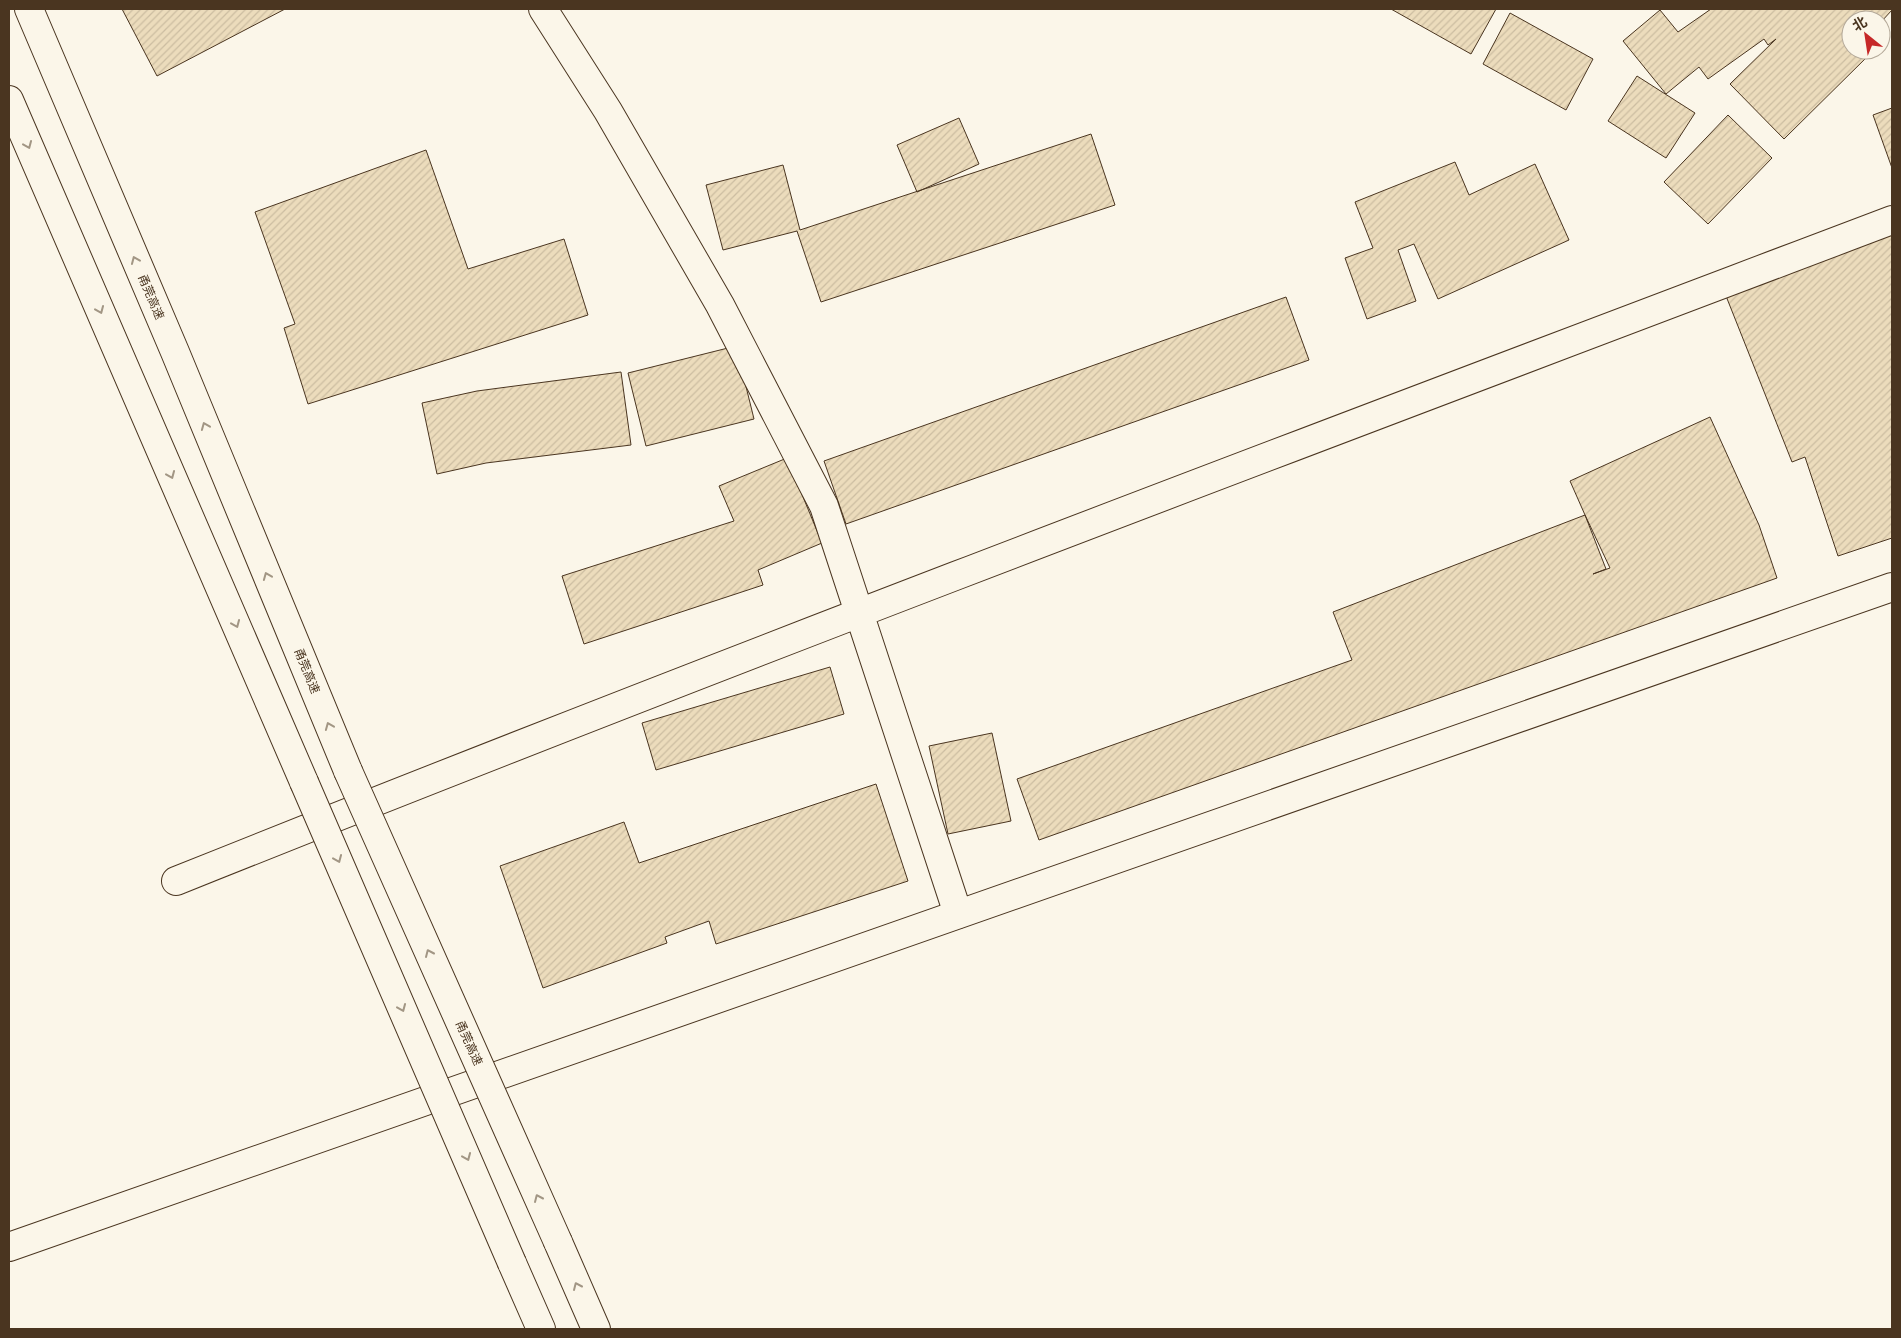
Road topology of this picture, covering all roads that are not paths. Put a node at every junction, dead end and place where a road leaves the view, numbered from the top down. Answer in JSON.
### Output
{"nodes":[{"id":1,"x":29,"y":9,"type":"edge"},
{"id":2,"x":543,"y":9,"type":"edge"},
{"id":3,"x":9,"y":100,"type":"edge"},
{"id":4,"x":1892,"y":220,"type":"edge"},
{"id":5,"x":1892,"y":587,"type":"edge"},
{"id":6,"x":859,"y":612,"type":"junction"},
{"id":7,"x":176,"y":881,"type":"dead end"},
{"id":8,"x":958,"y":914,"type":"junction"},
{"id":9,"x":9,"y":1247,"type":"edge"},
{"id":10,"x":541,"y":1329,"type":"edge"},
{"id":11,"x":596,"y":1329,"type":"edge"}],
"edges":[{"from":11,"to":1,"type":"main road","name":"甬莞高速","one_way":true,"bridge":true},
{"from":2,"to":6,"type":"main road"},
{"from":3,"to":10,"type":"main road","one_way":true,"bridge":true},
{"from":4,"to":6,"type":"main road"},
{"from":5,"to":8,"type":"main road"},
{"from":6,"to":7,"type":"main road"},
{"from":6,"to":8,"type":"main road"},
{"from":8,"to":9,"type":"main road"}]}
